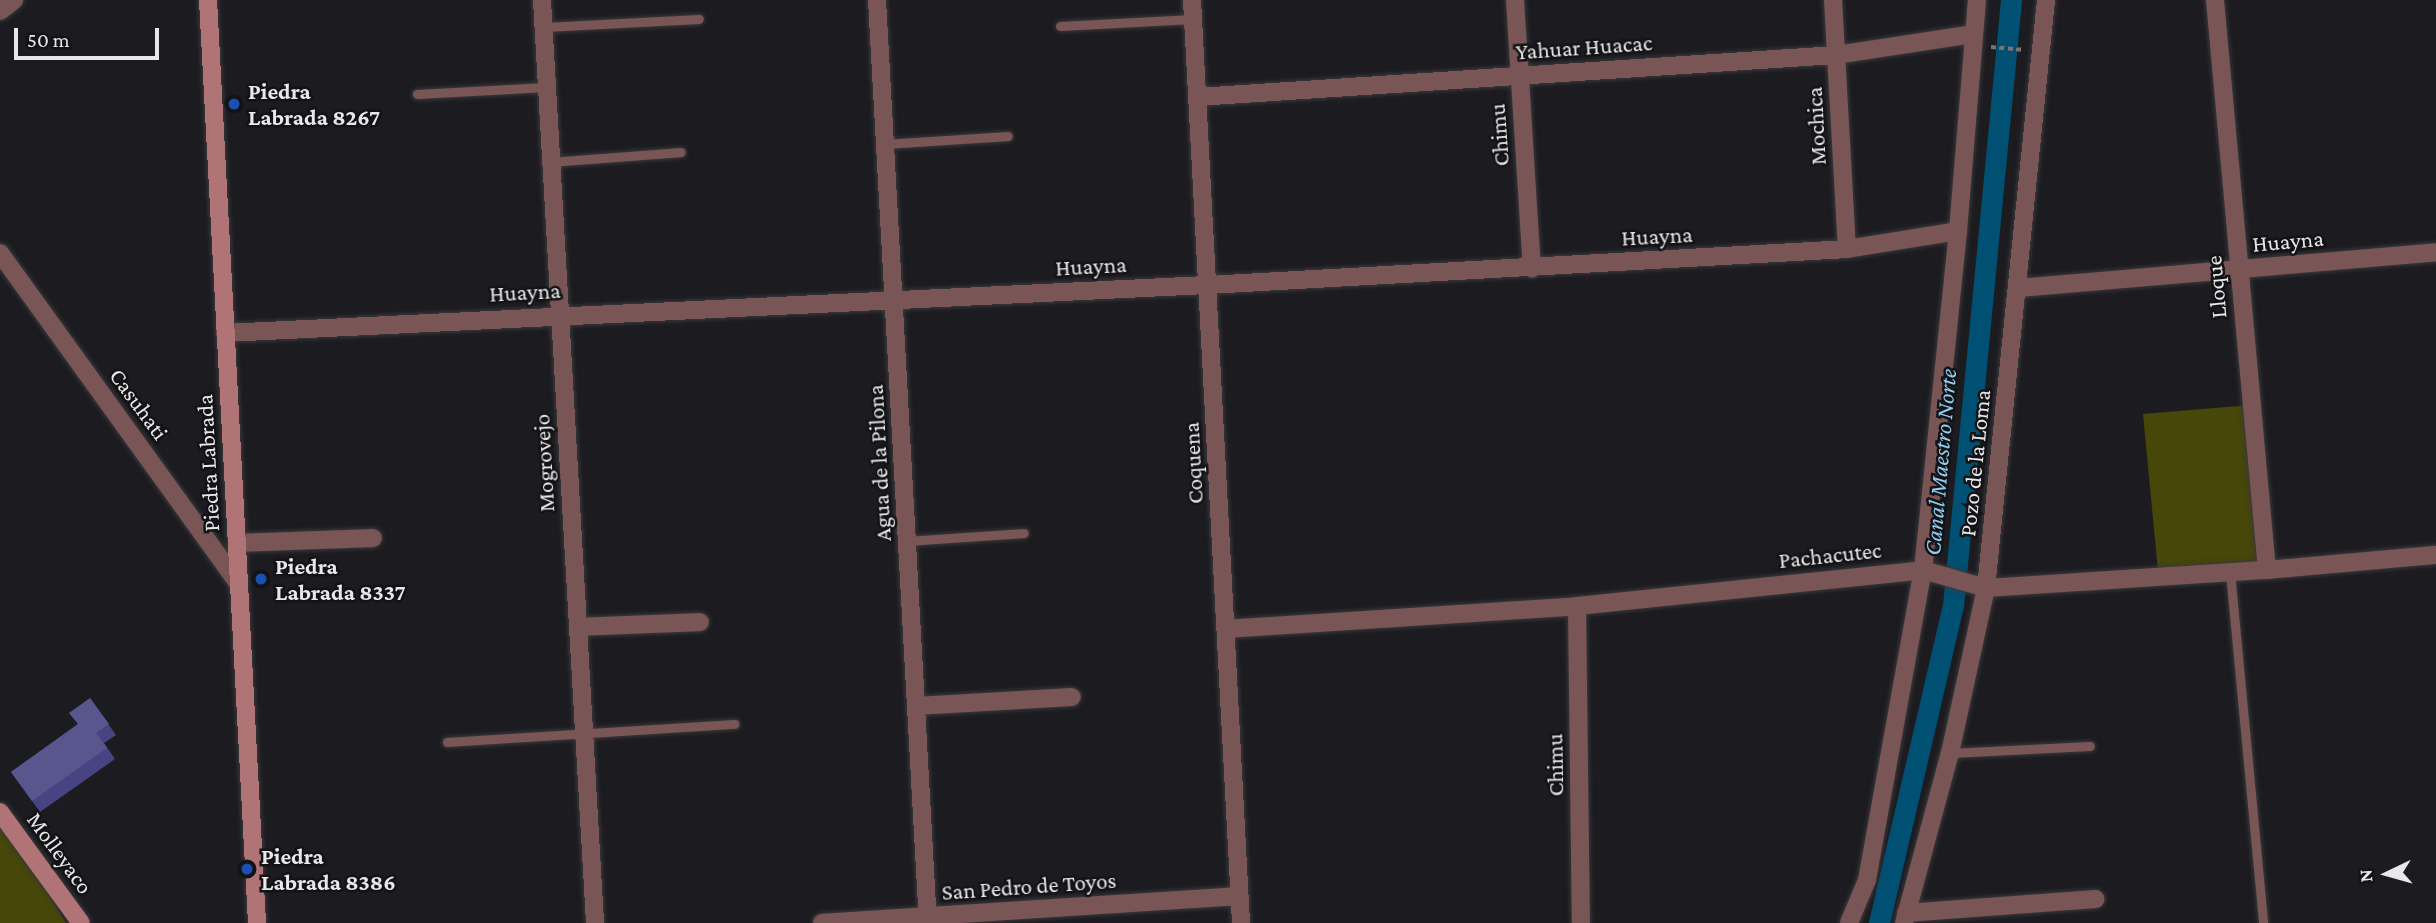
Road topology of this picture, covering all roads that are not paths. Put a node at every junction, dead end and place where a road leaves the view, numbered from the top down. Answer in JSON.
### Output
{"nodes":[{"id":1,"x":14,"y":0,"type":"edge"},
{"id":2,"x":208,"y":0,"type":"edge"},
{"id":3,"x":542,"y":0,"type":"edge"},
{"id":4,"x":877,"y":0,"type":"edge"},
{"id":5,"x":1192,"y":0,"type":"edge"},
{"id":6,"x":1515,"y":0,"type":"edge"},
{"id":7,"x":1833,"y":0,"type":"edge"},
{"id":8,"x":1977,"y":0,"type":"edge"},
{"id":9,"x":2046,"y":0,"type":"edge"},
{"id":10,"x":2215,"y":0,"type":"edge"},
{"id":11,"x":0,"y":11,"type":"edge"},
{"id":12,"x":699,"y":19,"type":"dead end"},
{"id":13,"x":1193,"y":19,"type":"junction"},
{"id":14,"x":1060,"y":26,"type":"dead end"},
{"id":15,"x":544,"y":27,"type":"junction"},
{"id":16,"x":1978,"y":40,"type":"junction"},
{"id":17,"x":1836,"y":55,"type":"junction"},
{"id":18,"x":1520,"y":76,"type":"junction"},
{"id":19,"x":547,"y":87,"type":"junction"},
{"id":20,"x":417,"y":94,"type":"dead end"},
{"id":21,"x":1197,"y":97,"type":"junction"},
{"id":22,"x":1007,"y":136,"type":"dead end"},
{"id":23,"x":885,"y":144,"type":"junction"},
{"id":24,"x":681,"y":152,"type":"dead end"},
{"id":25,"x":551,"y":162,"type":"junction"},
{"id":26,"x":1958,"y":231,"type":"junction"},
{"id":27,"x":1847,"y":249,"type":"junction"},
{"id":28,"x":2436,"y":252,"type":"edge"},
{"id":29,"x":0,"y":253,"type":"edge"},
{"id":30,"x":1532,"y":268,"type":"junction"},
{"id":31,"x":2239,"y":270,"type":"junction"},
{"id":32,"x":1208,"y":285,"type":"junction"},
{"id":33,"x":2019,"y":288,"type":"junction"},
{"id":34,"x":896,"y":299,"type":"junction"},
{"id":35,"x":560,"y":315,"type":"junction"},
{"id":36,"x":225,"y":333,"type":"junction"},
{"id":37,"x":1024,"y":533,"type":"dead end"},
{"id":38,"x":373,"y":538,"type":"dead end"},
{"id":39,"x":907,"y":541,"type":"junction"},
{"id":40,"x":237,"y":543,"type":"junction"},
{"id":41,"x":2436,"y":555,"type":"edge"},
{"id":42,"x":1923,"y":570,"type":"junction"},
{"id":43,"x":2267,"y":570,"type":"junction"},
{"id":44,"x":2230,"y":572,"type":"junction"},
{"id":45,"x":239,"y":584,"type":"junction"},
{"id":46,"x":1986,"y":588,"type":"junction"},
{"id":47,"x":1577,"y":606,"type":"junction"},
{"id":48,"x":700,"y":622,"type":"dead end"},
{"id":49,"x":578,"y":627,"type":"junction"},
{"id":50,"x":1226,"y":629,"type":"junction"},
{"id":51,"x":1072,"y":697,"type":"dead end"},
{"id":52,"x":916,"y":706,"type":"junction"},
{"id":53,"x":734,"y":724,"type":"dead end"},
{"id":54,"x":584,"y":732,"type":"junction"},
{"id":55,"x":447,"y":742,"type":"dead end"},
{"id":56,"x":2090,"y":746,"type":"dead end"},
{"id":57,"x":1950,"y":753,"type":"junction"},
{"id":58,"x":0,"y":812,"type":"edge"},
{"id":59,"x":1239,"y":896,"type":"junction"},
{"id":60,"x":2095,"y":899,"type":"dead end"},
{"id":61,"x":1905,"y":918,"type":"edge"},
{"id":62,"x":928,"y":920,"type":"edge"},
{"id":63,"x":80,"y":923,"type":"edge"},
{"id":64,"x":257,"y":923,"type":"edge"},
{"id":65,"x":595,"y":923,"type":"edge"},
{"id":66,"x":822,"y":923,"type":"edge"},
{"id":67,"x":1241,"y":923,"type":"edge"},
{"id":68,"x":1581,"y":923,"type":"edge"},
{"id":69,"x":1849,"y":923,"type":"edge"},
{"id":70,"x":2263,"y":923,"type":"edge"}],
"edges":[{"from":1,"to":11,"type":"street"},
{"from":2,"to":36,"type":"main road","name":"Piedra Labrada"},
{"from":3,"to":15,"type":"street","name":"Mogrovejo"},
{"from":4,"to":23,"type":"street","name":"Agua de la Pilona"},
{"from":5,"to":13,"type":"street","name":"Coquena"},
{"from":6,"to":18,"type":"street","name":"Chimu"},
{"from":7,"to":17,"type":"street","name":"Mochica"},
{"from":8,"to":16,"type":"street","name":"Pozo de la Loma"},
{"from":9,"to":33,"type":"street","name":"Pozo de la Loma"},
{"from":10,"to":31,"type":"street","name":"Lloque"},
{"from":12,"to":15,"type":"lane"},
{"from":13,"to":14,"type":"lane"},
{"from":13,"to":21,"type":"street","name":"Coquena"},
{"from":15,"to":19,"type":"street","name":"Mogrovejo"},
{"from":16,"to":17,"type":"street","name":"Yahuar Huacac"},
{"from":16,"to":26,"type":"street","name":"Pozo de la Loma"},
{"from":17,"to":18,"type":"street","name":"Yahuar Huacac"},
{"from":17,"to":27,"type":"street","name":"Mochica"},
{"from":18,"to":21,"type":"street","name":"Yahuar Huacac"},
{"from":18,"to":30,"type":"street","name":"Chimu"},
{"from":19,"to":20,"type":"lane"},
{"from":19,"to":25,"type":"street","name":"Mogrovejo"},
{"from":21,"to":32,"type":"street","name":"Coquena"},
{"from":22,"to":23,"type":"lane"},
{"from":23,"to":34,"type":"street","name":"Agua de la Pilona"},
{"from":24,"to":25,"type":"lane"},
{"from":25,"to":35,"type":"street","name":"Mogrovejo"},
{"from":26,"to":27,"type":"street","name":"Huayna"},
{"from":26,"to":42,"type":"street","name":"Pozo de la Loma"},
{"from":27,"to":30,"type":"street","name":"Huayna"},
{"from":28,"to":31,"type":"street","name":"Huayna"},
{"from":29,"to":45,"type":"street","name":"Casuhati"},
{"from":30,"to":32,"type":"street","name":"Huayna"},
{"from":31,"to":33,"type":"street","name":"Huayna"},
{"from":31,"to":43,"type":"street","name":"Lloque"},
{"from":32,"to":34,"type":"street","name":"Huayna"},
{"from":32,"to":50,"type":"street","name":"Coquena"},
{"from":33,"to":46,"type":"street","name":"Pozo de la Loma"},
{"from":34,"to":35,"type":"street","name":"Huayna"},
{"from":34,"to":39,"type":"street","name":"Agua de la Pilona"},
{"from":35,"to":36,"type":"street","name":"Huayna"},
{"from":35,"to":49,"type":"street","name":"Mogrovejo"},
{"from":36,"to":40,"type":"main road","name":"Piedra Labrada"},
{"from":37,"to":39,"type":"lane"},
{"from":38,"to":40,"type":"street"},
{"from":39,"to":52,"type":"street","name":"Agua de la Pilona"},
{"from":40,"to":45,"type":"main road","name":"Piedra Labrada"},
{"from":41,"to":43,"type":"street","name":"Pachacutec"},
{"from":42,"to":46,"type":"street","name":"Pachacutec"},
{"from":42,"to":47,"type":"street","name":"Pachacutec"},
{"from":42,"to":69,"type":"street","name":"Pozo de la Loma"},
{"from":43,"to":44,"type":"street","name":"Pachacutec"},
{"from":44,"to":46,"type":"street","name":"Pachacutec"},
{"from":44,"to":70,"type":"lane"},
{"from":45,"to":64,"type":"main road","name":"Piedra Labrada"},
{"from":46,"to":57,"type":"street","name":"Pozo de la Loma"},
{"from":47,"to":50,"type":"street","name":"Pachacutec"},
{"from":47,"to":68,"type":"street","name":"Chimu"},
{"from":48,"to":49,"type":"street"},
{"from":49,"to":54,"type":"street","name":"Mogrovejo"},
{"from":50,"to":59,"type":"street","name":"Coquena"},
{"from":51,"to":52,"type":"street"},
{"from":52,"to":62,"type":"street","name":"Agua de la Pilona"},
{"from":53,"to":54,"type":"lane"},
{"from":54,"to":55,"type":"lane"},
{"from":54,"to":65,"type":"street","name":"Mogrovejo"},
{"from":56,"to":57,"type":"lane"},
{"from":57,"to":61,"type":"street","name":"Pozo de la Loma"},
{"from":58,"to":63,"type":"main road","name":"Molleyaco"},
{"from":59,"to":62,"type":"street","name":"San Pedro de Toyos"},
{"from":59,"to":67,"type":"street","name":"Coquena"},
{"from":60,"to":61,"type":"street"},
{"from":62,"to":66,"type":"street","name":"San Pedro de Toyos"}]}
